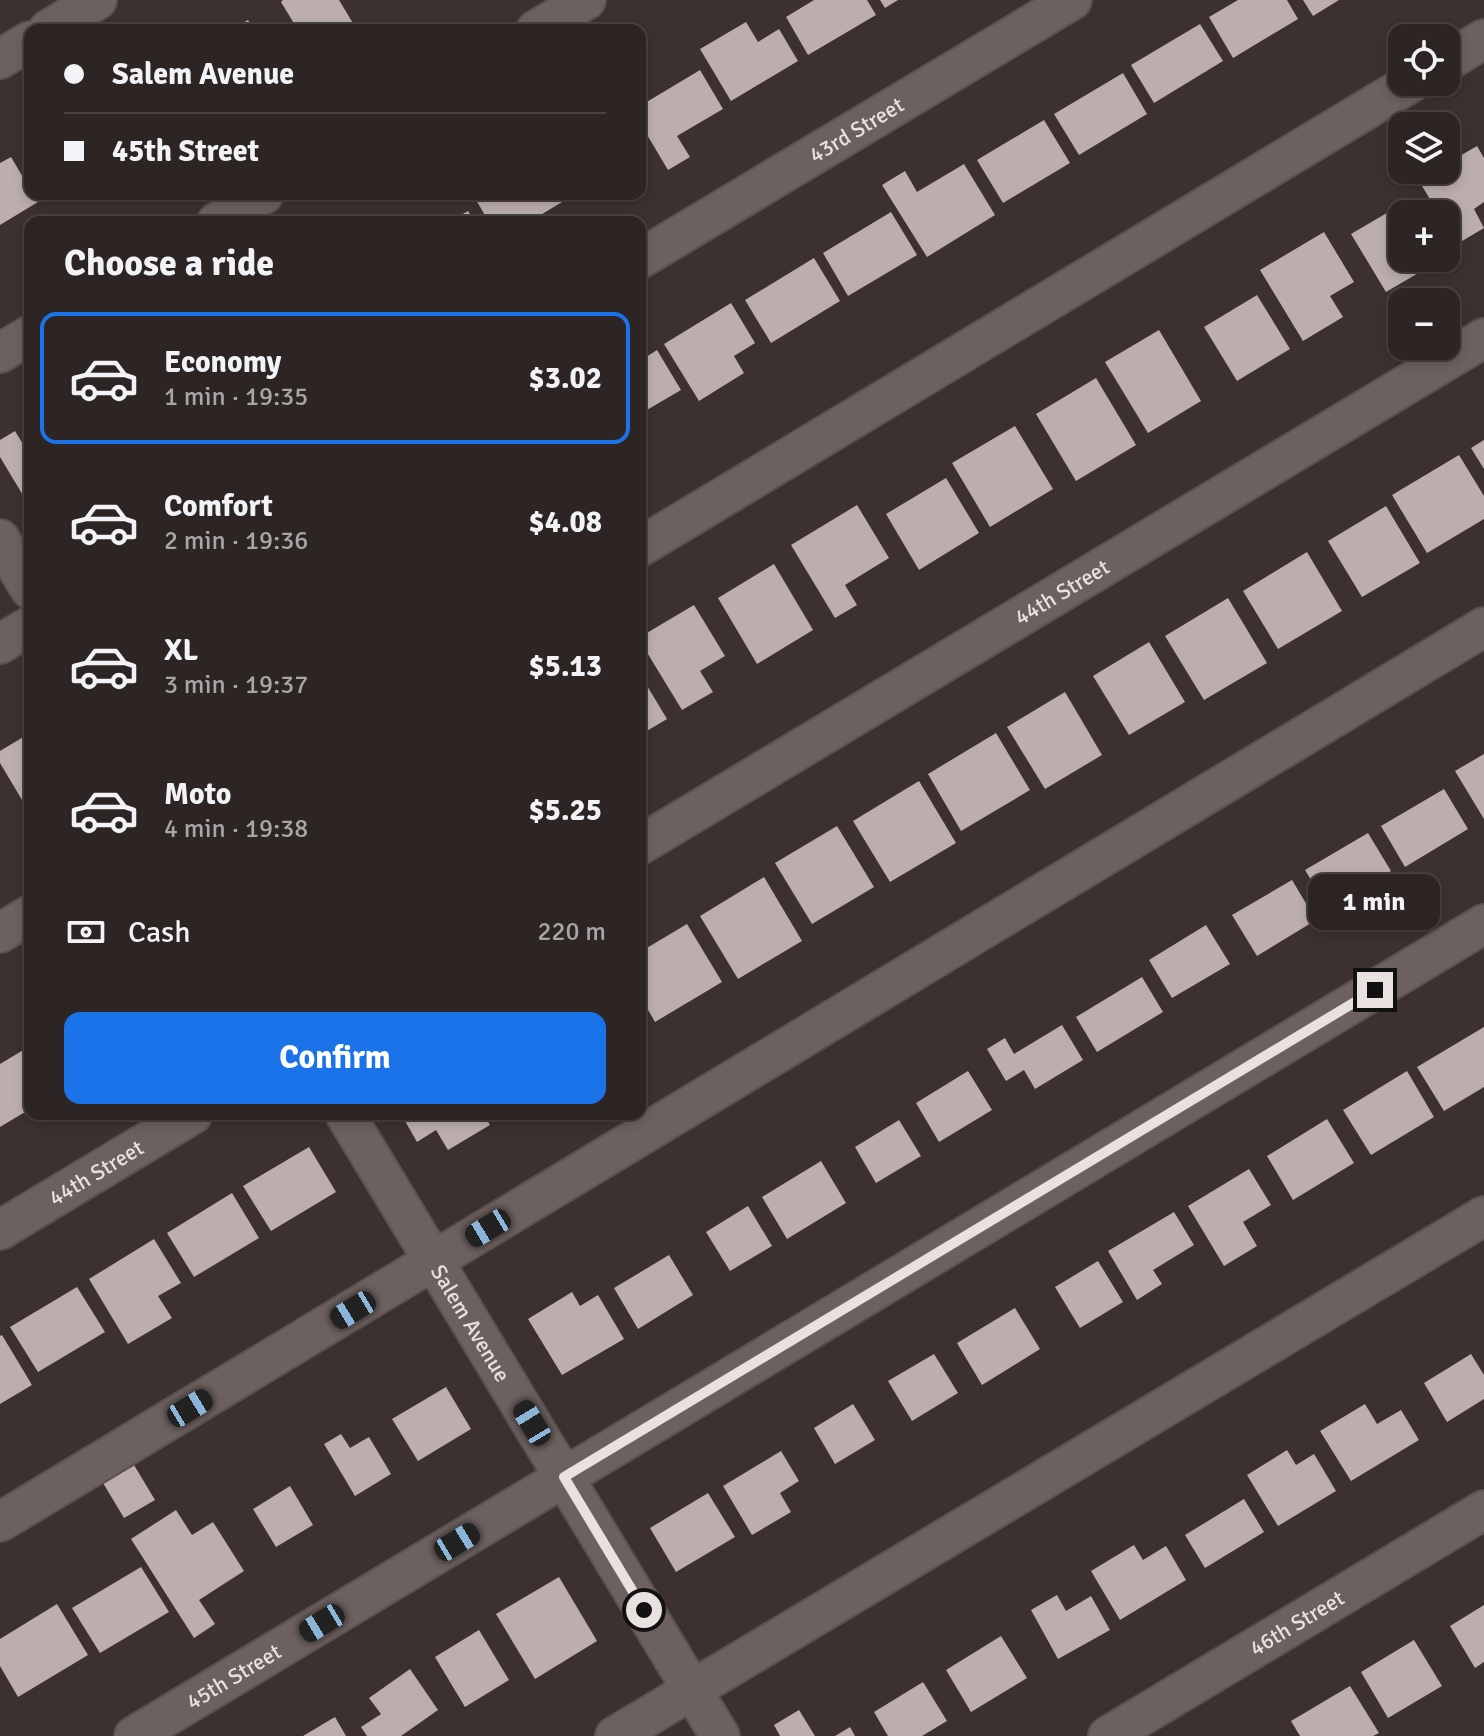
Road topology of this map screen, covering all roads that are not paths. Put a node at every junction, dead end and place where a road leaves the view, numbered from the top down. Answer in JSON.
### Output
{"nodes":[{"id":1,"x":97,"y":0,"type":"edge"},
{"id":2,"x":586,"y":0,"type":"edge"},
{"id":3,"x":1072,"y":0,"type":"edge"},
{"id":4,"x":58,"y":24,"type":"edge"},
{"id":5,"x":546,"y":24,"type":"edge"},
{"id":6,"x":1484,"y":39,"type":"edge"},
{"id":7,"x":24,"y":45,"type":"edge"},
{"id":8,"x":1460,"y":54,"type":"edge"},
{"id":9,"x":0,"y":59,"type":"edge"},
{"id":10,"x":1389,"y":96,"type":"edge"},
{"id":11,"x":254,"y":200,"type":"edge"},
{"id":12,"x":227,"y":216,"type":"edge"},
{"id":13,"x":646,"y":255,"type":"edge"},
{"id":14,"x":1484,"y":338,"type":"edge"},
{"id":15,"x":24,"y":339,"type":"edge"},
{"id":16,"x":0,"y":353,"type":"edge"},
{"id":17,"x":0,"y":539,"type":"edge"},
{"id":18,"x":646,"y":543,"type":"edge"},
{"id":19,"x":24,"y":579,"type":"edge"},
{"id":20,"x":1484,"y":627,"type":"edge"},
{"id":21,"x":24,"y":630,"type":"edge"},
{"id":22,"x":0,"y":644,"type":"edge"},
{"id":23,"x":646,"y":841,"type":"edge"},
{"id":24,"x":24,"y":919,"type":"edge"},
{"id":25,"x":1484,"y":924,"type":"edge"},
{"id":26,"x":0,"y":933,"type":"edge"},
{"id":27,"x":183,"y":1120,"type":"edge"},
{"id":28,"x":349,"y":1120,"type":"edge"},
{"id":29,"x":1484,"y":1216,"type":"edge"},
{"id":30,"x":0,"y":1230,"type":"edge"},
{"id":31,"x":434,"y":1261,"type":"junction"},
{"id":32,"x":564,"y":1477,"type":"junction"},
{"id":33,"x":1484,"y":1510,"type":"edge"},
{"id":34,"x":0,"y":1522,"type":"edge"},
{"id":35,"x":692,"y":1690,"type":"junction"},
{"id":36,"x":134,"y":1736,"type":"edge"},
{"id":37,"x":615,"y":1736,"type":"edge"},
{"id":38,"x":720,"y":1736,"type":"edge"},
{"id":39,"x":1108,"y":1736,"type":"edge"}],
"edges":[{"from":1,"to":4,"type":"street"},
{"from":2,"to":5,"type":"street"},
{"from":3,"to":13,"type":"street","name":"43rd Street"},
{"from":6,"to":8,"type":"street"},
{"from":7,"to":9,"type":"street"},
{"from":10,"to":18,"type":"street"},
{"from":11,"to":12,"type":"street"},
{"from":14,"to":23,"type":"street","name":"44th Street"},
{"from":15,"to":16,"type":"street"},
{"from":17,"to":19,"type":"street"},
{"from":20,"to":31,"type":"street"},
{"from":21,"to":22,"type":"street"},
{"from":24,"to":26,"type":"street"},
{"from":25,"to":32,"type":"street","name":"45th Street"},
{"from":27,"to":30,"type":"street","name":"44th Street"},
{"from":28,"to":31,"type":"street","name":"Salem Avenue"},
{"from":29,"to":35,"type":"street"},
{"from":31,"to":32,"type":"street","name":"Salem Avenue"},
{"from":31,"to":34,"type":"street"},
{"from":32,"to":35,"type":"street","name":"Salem Avenue"},
{"from":32,"to":36,"type":"street","name":"45th Street"},
{"from":33,"to":39,"type":"street","name":"46th Street"},
{"from":35,"to":37,"type":"street"},
{"from":35,"to":38,"type":"street","name":"Salem Avenue"}]}
